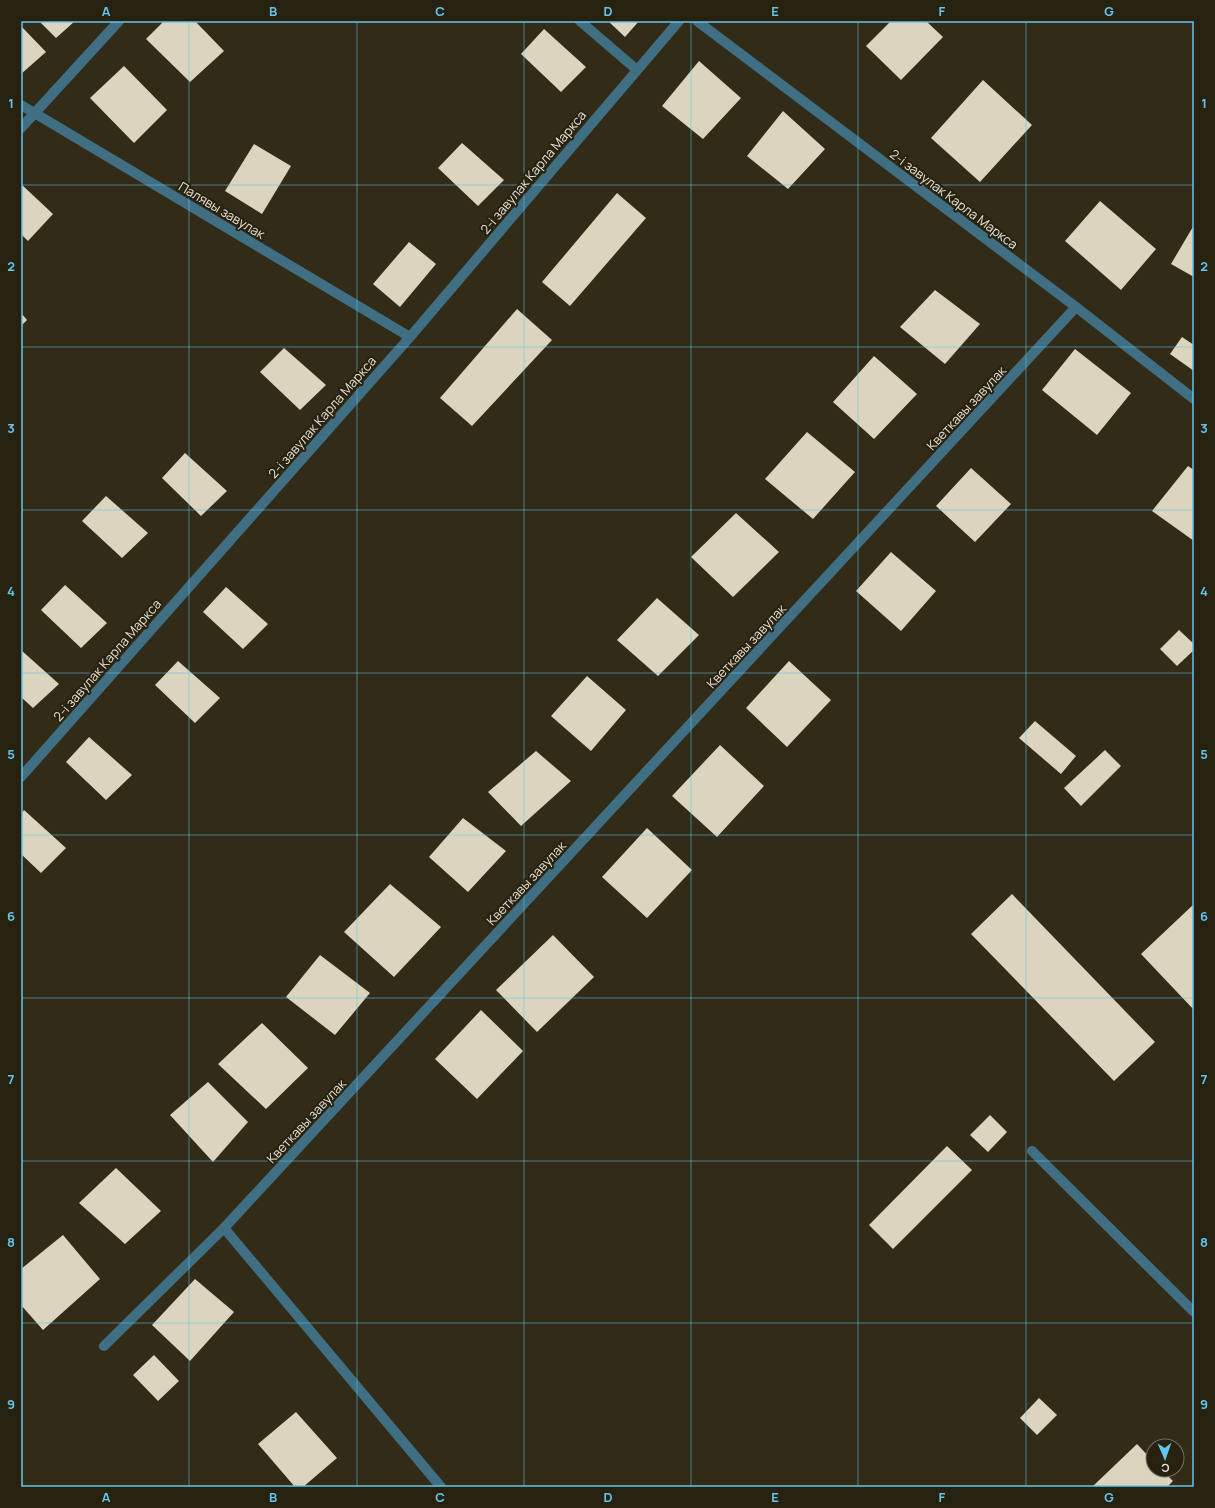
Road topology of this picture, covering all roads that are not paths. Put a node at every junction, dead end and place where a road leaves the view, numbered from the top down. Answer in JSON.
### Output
{"nodes":[{"id":1,"x":119,"y":21,"type":"edge"},
{"id":2,"x":580,"y":21,"type":"edge"},
{"id":3,"x":679,"y":21,"type":"edge"},
{"id":4,"x":697,"y":21,"type":"edge"},
{"id":5,"x":637,"y":70,"type":"junction"},
{"id":6,"x":21,"y":105,"type":"edge"},
{"id":7,"x":34,"y":113,"type":"junction"},
{"id":8,"x":21,"y":128,"type":"edge"},
{"id":9,"x":1076,"y":307,"type":"junction"},
{"id":10,"x":410,"y":337,"type":"junction"},
{"id":11,"x":1194,"y":399,"type":"edge"},
{"id":12,"x":21,"y":777,"type":"edge"},
{"id":13,"x":1032,"y":1151,"type":"dead end"},
{"id":14,"x":224,"y":1228,"type":"junction"},
{"id":15,"x":1194,"y":1312,"type":"edge"},
{"id":16,"x":104,"y":1346,"type":"dead end"},
{"id":17,"x":441,"y":1487,"type":"edge"}],
"edges":[{"from":1,"to":7,"type":"street"},
{"from":2,"to":5,"type":"street"},
{"from":3,"to":5,"type":"street","name":"2-і завулак Карла Маркса"},
{"from":4,"to":9,"type":"street","name":"2-і завулак Карла Маркса"},
{"from":5,"to":10,"type":"street","name":"2-і завулак Карла Маркса"},
{"from":6,"to":7,"type":"street","name":"Палявы завулак"},
{"from":7,"to":8,"type":"street"},
{"from":7,"to":10,"type":"street","name":"Палявы завулак"},
{"from":9,"to":11,"type":"street","name":"2-і завулак Карла Маркса"},
{"from":9,"to":14,"type":"street","name":"Кветкавы завулак"},
{"from":10,"to":12,"type":"street","name":"2-і завулак Карла Маркса"},
{"from":13,"to":15,"type":"street"},
{"from":14,"to":16,"type":"street","name":"Кветкавы завулак"},
{"from":14,"to":17,"type":"street"}]}
